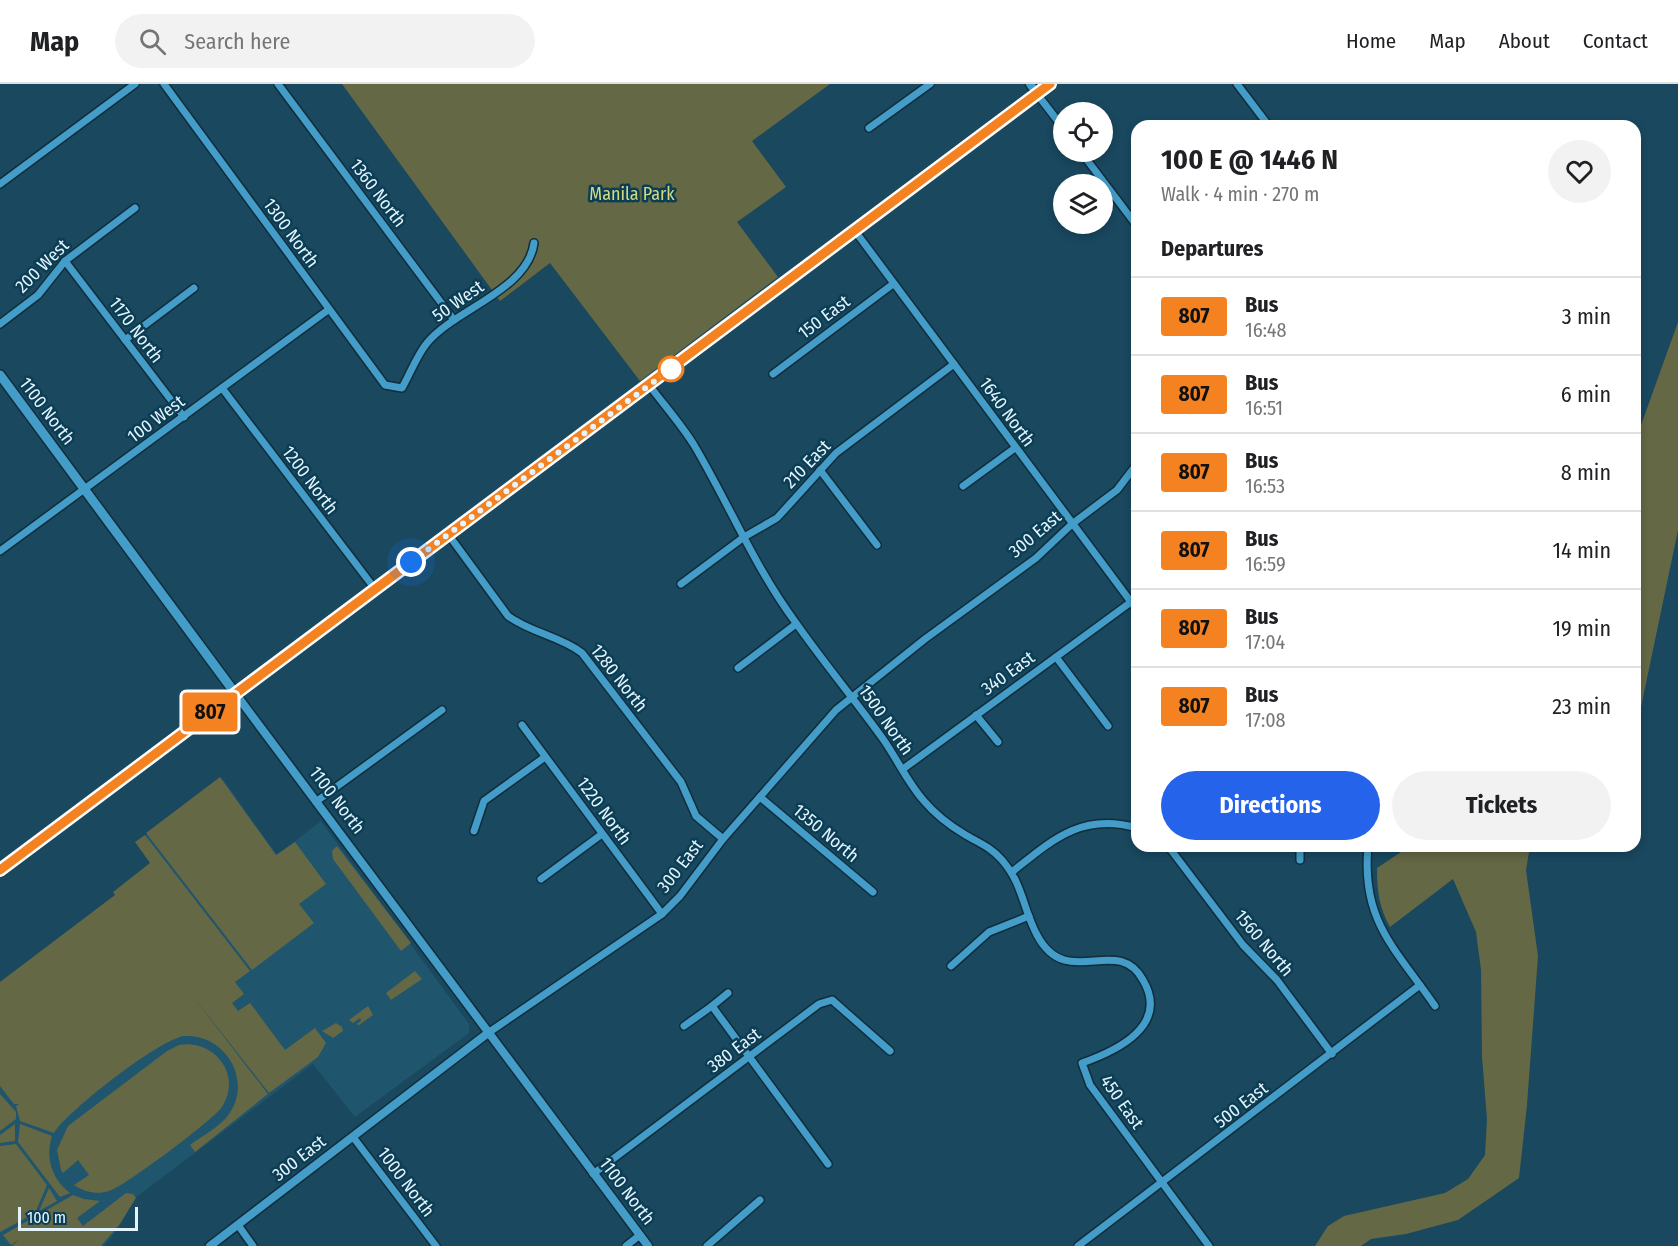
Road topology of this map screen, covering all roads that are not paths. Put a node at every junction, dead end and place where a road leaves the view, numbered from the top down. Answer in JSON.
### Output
{"nodes":[{"id":1,"x":135,"y":84,"type":"edge"},
{"id":2,"x":164,"y":84,"type":"edge"},
{"id":3,"x":278,"y":84,"type":"edge"},
{"id":4,"x":930,"y":84,"type":"edge"},
{"id":5,"x":1030,"y":84,"type":"edge"},
{"id":6,"x":1050,"y":84,"type":"edge"},
{"id":7,"x":1237,"y":84,"type":"edge"},
{"id":8,"x":1037,"y":94,"type":"junction"},
{"id":9,"x":1053,"y":115,"type":"edge"},
{"id":10,"x":1264,"y":120,"type":"edge"},
{"id":11,"x":869,"y":128,"type":"dead end"},
{"id":12,"x":1089,"y":162,"type":"edge"},
{"id":13,"x":0,"y":183,"type":"edge"},
{"id":14,"x":135,"y":208,"type":"dead end"},
{"id":15,"x":1131,"y":218,"type":"edge"},
{"id":16,"x":855,"y":231,"type":"junction"},
{"id":17,"x":534,"y":243,"type":"dead end"},
{"id":18,"x":65,"y":261,"type":"junction"},
{"id":19,"x":893,"y":284,"type":"junction"},
{"id":20,"x":194,"y":288,"type":"dead end"},
{"id":21,"x":328,"y":309,"type":"junction"},
{"id":22,"x":453,"y":320,"type":"junction"},
{"id":23,"x":0,"y":324,"type":"edge"},
{"id":24,"x":125,"y":340,"type":"junction"},
{"id":25,"x":954,"y":364,"type":"junction"},
{"id":26,"x":773,"y":374,"type":"dead end"},
{"id":27,"x":0,"y":375,"type":"edge"},
{"id":28,"x":649,"y":385,"type":"junction"},
{"id":29,"x":222,"y":388,"type":"junction"},
{"id":30,"x":402,"y":388,"type":"joint"},
{"id":31,"x":184,"y":417,"type":"junction"},
{"id":32,"x":1015,"y":448,"type":"junction"},
{"id":33,"x":820,"y":470,"type":"junction"},
{"id":34,"x":1131,"y":472,"type":"edge"},
{"id":35,"x":963,"y":486,"type":"dead end"},
{"id":36,"x":84,"y":488,"type":"junction"},
{"id":37,"x":1072,"y":524,"type":"junction"},
{"id":38,"x":448,"y":534,"type":"junction"},
{"id":39,"x":744,"y":537,"type":"junction"},
{"id":40,"x":877,"y":545,"type":"dead end"},
{"id":41,"x":0,"y":551,"type":"edge"},
{"id":42,"x":681,"y":584,"type":"dead end"},
{"id":43,"x":375,"y":589,"type":"junction"},
{"id":44,"x":1131,"y":602,"type":"joint"},
{"id":45,"x":796,"y":624,"type":"junction"},
{"id":46,"x":1056,"y":657,"type":"junction"},
{"id":47,"x":738,"y":668,"type":"dead end"},
{"id":48,"x":235,"y":693,"type":"junction"},
{"id":49,"x":852,"y":696,"type":"junction"},
{"id":50,"x":442,"y":710,"type":"dead end"},
{"id":51,"x":976,"y":715,"type":"junction"},
{"id":52,"x":522,"y":725,"type":"dead end"},
{"id":53,"x":1108,"y":726,"type":"dead end"},
{"id":54,"x":998,"y":742,"type":"dead end"},
{"id":55,"x":545,"y":757,"type":"junction"},
{"id":56,"x":903,"y":770,"type":"junction"},
{"id":57,"x":760,"y":797,"type":"junction"},
{"id":58,"x":317,"y":801,"type":"junction"},
{"id":59,"x":1131,"y":828,"type":"edge"},
{"id":60,"x":474,"y":831,"type":"dead end"},
{"id":61,"x":602,"y":834,"type":"junction"},
{"id":62,"x":723,"y":839,"type":"junction"},
{"id":63,"x":1177,"y":852,"type":"edge"},
{"id":64,"x":1300,"y":852,"type":"edge"},
{"id":65,"x":1367,"y":852,"type":"edge"},
{"id":66,"x":1300,"y":860,"type":"dead end"},
{"id":67,"x":0,"y":870,"type":"edge"},
{"id":68,"x":1012,"y":872,"type":"junction"},
{"id":69,"x":541,"y":879,"type":"dead end"},
{"id":70,"x":873,"y":892,"type":"dead end"},
{"id":71,"x":662,"y":914,"type":"junction"},
{"id":72,"x":1029,"y":916,"type":"junction"},
{"id":73,"x":951,"y":966,"type":"dead end"},
{"id":74,"x":1420,"y":985,"type":"junction"},
{"id":75,"x":728,"y":993,"type":"dead end"},
{"id":76,"x":1148,"y":993,"type":"joint"},
{"id":77,"x":712,"y":1006,"type":"junction"},
{"id":78,"x":1435,"y":1006,"type":"dead end"},
{"id":79,"x":684,"y":1026,"type":"dead end"},
{"id":80,"x":488,"y":1033,"type":"junction"},
{"id":81,"x":890,"y":1051,"type":"dead end"},
{"id":82,"x":1332,"y":1054,"type":"junction"},
{"id":83,"x":749,"y":1057,"type":"junction"},
{"id":84,"x":353,"y":1137,"type":"junction"},
{"id":85,"x":828,"y":1164,"type":"dead end"},
{"id":86,"x":593,"y":1174,"type":"junction"},
{"id":87,"x":1163,"y":1184,"type":"junction"},
{"id":88,"x":760,"y":1200,"type":"dead end"},
{"id":89,"x":238,"y":1225,"type":"junction"},
{"id":90,"x":640,"y":1235,"type":"junction"},
{"id":91,"x":210,"y":1246,"type":"edge"},
{"id":92,"x":253,"y":1246,"type":"edge"},
{"id":93,"x":436,"y":1246,"type":"edge"},
{"id":94,"x":626,"y":1246,"type":"edge"},
{"id":95,"x":648,"y":1246,"type":"edge"},
{"id":96,"x":707,"y":1246,"type":"edge"},
{"id":97,"x":1078,"y":1246,"type":"edge"},
{"id":98,"x":1209,"y":1246,"type":"edge"}],
"edges":[{"from":1,"to":13,"type":"street"},
{"from":2,"to":21,"type":"street","name":"1300 North"},
{"from":3,"to":22,"type":"street","name":"1360 North"},
{"from":4,"to":11,"type":"street"},
{"from":5,"to":8,"type":"street"},
{"from":6,"to":8,"type":"main road"},
{"from":7,"to":10,"type":"street"},
{"from":8,"to":9,"type":"street"},
{"from":8,"to":16,"type":"main road"},
{"from":12,"to":15,"type":"street"},
{"from":14,"to":18,"type":"street","name":"200 West"},
{"from":16,"to":19,"type":"street","name":"1640 North"},
{"from":16,"to":28,"type":"main road"},
{"from":17,"to":22,"type":"street","name":"50 West"},
{"from":18,"to":23,"type":"street","name":"200 West"},
{"from":18,"to":24,"type":"street","name":"1170 North"},
{"from":19,"to":25,"type":"street","name":"1640 North"},
{"from":19,"to":26,"type":"street","name":"150 East"},
{"from":20,"to":24,"type":"street"},
{"from":21,"to":29,"type":"street","name":"100 West"},
{"from":21,"to":30,"type":"street","name":"1300 North"},
{"from":22,"to":30,"type":"street","name":"50 West"},
{"from":24,"to":31,"type":"street","name":"1170 North"},
{"from":25,"to":32,"type":"street","name":"1640 North"},
{"from":25,"to":33,"type":"street","name":"210 East"},
{"from":27,"to":36,"type":"main road","name":"1100 North"},
{"from":28,"to":38,"type":"main road"},
{"from":28,"to":39,"type":"street","name":"1500 North"},
{"from":29,"to":31,"type":"street","name":"100 West"},
{"from":29,"to":43,"type":"street","name":"1200 North"},
{"from":31,"to":36,"type":"street","name":"100 West"},
{"from":32,"to":35,"type":"street"},
{"from":32,"to":37,"type":"street","name":"1640 North"},
{"from":33,"to":39,"type":"street","name":"210 East"},
{"from":33,"to":40,"type":"street"},
{"from":34,"to":37,"type":"street","name":"300 East"},
{"from":36,"to":41,"type":"street","name":"100 West"},
{"from":36,"to":48,"type":"main road","name":"1100 North"},
{"from":37,"to":44,"type":"street","name":"1640 North"},
{"from":37,"to":49,"type":"street","name":"300 East"},
{"from":38,"to":43,"type":"main road"},
{"from":38,"to":62,"type":"street","name":"1280 North"},
{"from":39,"to":42,"type":"street","name":"210 East"},
{"from":39,"to":45,"type":"street","name":"1500 North"},
{"from":43,"to":48,"type":"main road"},
{"from":44,"to":46,"type":"street","name":"340 East"},
{"from":45,"to":47,"type":"street"},
{"from":45,"to":49,"type":"street","name":"1500 North"},
{"from":46,"to":51,"type":"street","name":"340 East"},
{"from":46,"to":53,"type":"street"},
{"from":48,"to":58,"type":"street","name":"1100 North"},
{"from":48,"to":67,"type":"main road"},
{"from":49,"to":56,"type":"street","name":"1500 North"},
{"from":49,"to":57,"type":"street","name":"300 East"},
{"from":50,"to":58,"type":"street"},
{"from":51,"to":54,"type":"street"},
{"from":51,"to":56,"type":"street","name":"340 East"},
{"from":52,"to":55,"type":"street","name":"1220 North"},
{"from":55,"to":60,"type":"street"},
{"from":55,"to":61,"type":"street","name":"1220 North"},
{"from":56,"to":68,"type":"street","name":"1500 North"},
{"from":57,"to":62,"type":"street","name":"300 East"},
{"from":57,"to":70,"type":"street","name":"1350 North"},
{"from":58,"to":80,"type":"street","name":"1100 North"},
{"from":59,"to":68,"type":"street"},
{"from":61,"to":69,"type":"street"},
{"from":61,"to":71,"type":"street","name":"1220 North"},
{"from":62,"to":71,"type":"street","name":"300 East"},
{"from":63,"to":82,"type":"street","name":"1560 North"},
{"from":64,"to":66,"type":"street"},
{"from":65,"to":74,"type":"street"},
{"from":68,"to":72,"type":"street","name":"1500 North"},
{"from":71,"to":80,"type":"street","name":"300 East"},
{"from":72,"to":73,"type":"street"},
{"from":72,"to":76,"type":"street","name":"1500 North"},
{"from":74,"to":78,"type":"street"},
{"from":74,"to":82,"type":"street","name":"500 East"},
{"from":75,"to":77,"type":"street"},
{"from":76,"to":87,"type":"street","name":"450 East"},
{"from":77,"to":79,"type":"street"},
{"from":77,"to":83,"type":"street"},
{"from":80,"to":84,"type":"street","name":"300 East"},
{"from":80,"to":86,"type":"street","name":"1100 North"},
{"from":81,"to":83,"type":"street","name":"380 East"},
{"from":82,"to":87,"type":"street","name":"500 East"},
{"from":83,"to":85,"type":"street"},
{"from":83,"to":86,"type":"street","name":"380 East"},
{"from":84,"to":89,"type":"street","name":"300 East"},
{"from":84,"to":93,"type":"street","name":"1000 North"},
{"from":86,"to":90,"type":"street","name":"1100 North"},
{"from":87,"to":97,"type":"street","name":"500 East"},
{"from":87,"to":98,"type":"street"},
{"from":88,"to":96,"type":"street"},
{"from":89,"to":91,"type":"street","name":"300 East"},
{"from":89,"to":92,"type":"street"},
{"from":90,"to":94,"type":"street"},
{"from":90,"to":95,"type":"street","name":"1100 North"}]}
